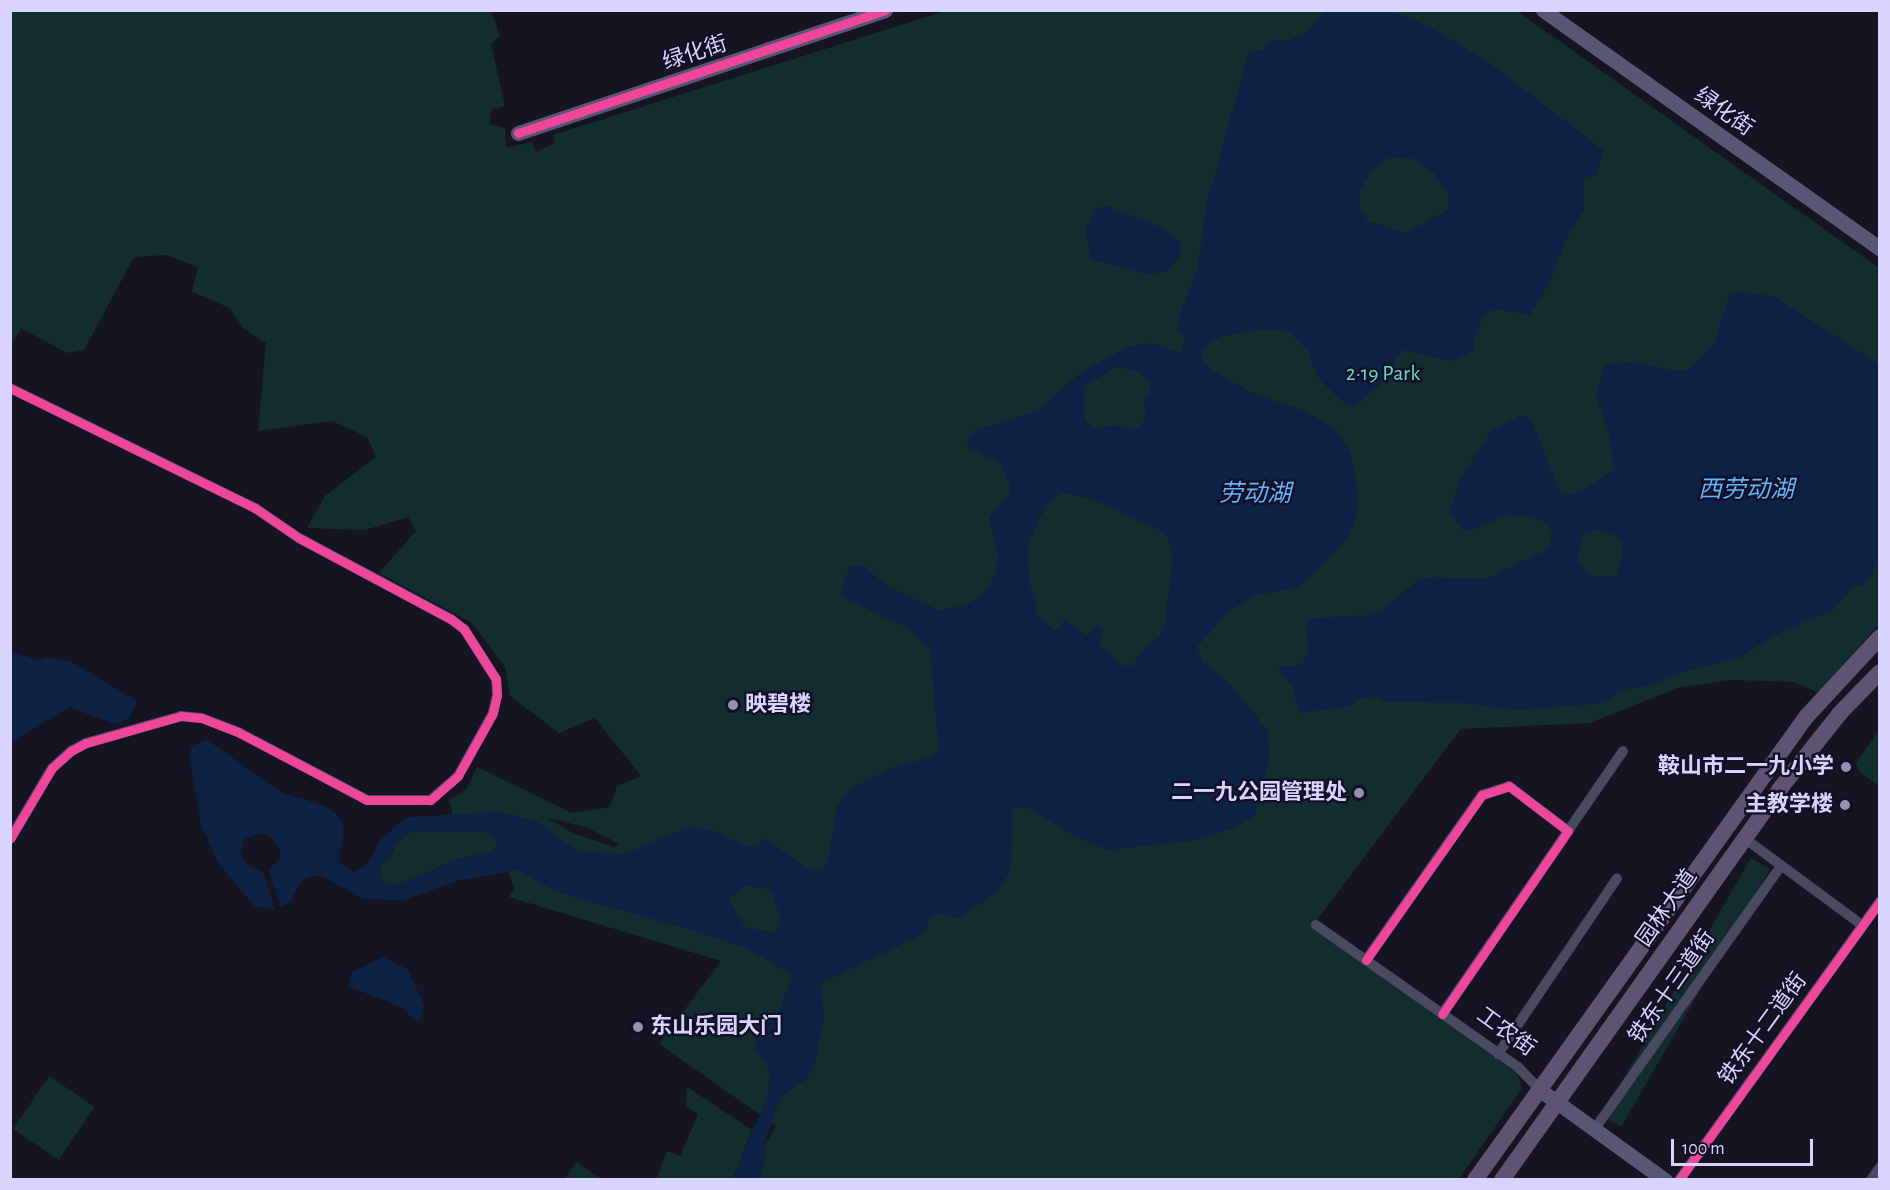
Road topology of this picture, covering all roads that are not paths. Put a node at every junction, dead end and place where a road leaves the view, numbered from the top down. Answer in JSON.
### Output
{"nodes":[{"id":1,"x":885,"y":10,"type":"edge"},
{"id":2,"x":1543,"y":10,"type":"edge"},
{"id":3,"x":518,"y":133,"type":"dead end"},
{"id":4,"x":1880,"y":249,"type":"edge"},
{"id":5,"x":10,"y":388,"type":"edge"},
{"id":6,"x":1880,"y":637,"type":"edge"},
{"id":7,"x":1880,"y":672,"type":"edge"},
{"id":8,"x":1623,"y":751,"type":"dead end"},
{"id":9,"x":1568,"y":831,"type":"junction"},
{"id":10,"x":1744,"y":838,"type":"junction"},
{"id":11,"x":10,"y":839,"type":"edge"},
{"id":12,"x":1781,"y":866,"type":"junction"},
{"id":13,"x":1617,"y":878,"type":"dead end"},
{"id":14,"x":1880,"y":901,"type":"edge"},
{"id":15,"x":1316,"y":925,"type":"dead end"},
{"id":16,"x":1863,"y":925,"type":"junction"},
{"id":17,"x":1366,"y":960,"type":"junction"},
{"id":18,"x":1442,"y":1014,"type":"junction"},
{"id":19,"x":1498,"y":1054,"type":"junction"},
{"id":20,"x":1540,"y":1090,"type":"junction"},
{"id":21,"x":1551,"y":1110,"type":"junction"},
{"id":22,"x":1594,"y":1130,"type":"junction"},
{"id":23,"x":1880,"y":1167,"type":"edge"},
{"id":24,"x":1475,"y":1179,"type":"edge"},
{"id":25,"x":1502,"y":1179,"type":"edge"},
{"id":26,"x":1665,"y":1179,"type":"edge"},
{"id":27,"x":1679,"y":1179,"type":"edge"},
{"id":28,"x":1871,"y":1179,"type":"edge"}],
"edges":[{"from":1,"to":3,"type":"street","name":"绿化街"},
{"from":2,"to":4,"type":"street","name":"绿化街"},
{"from":5,"to":11,"type":"street"},
{"from":6,"to":20,"type":"main road"},
{"from":7,"to":10,"type":"main road","name":"园林大道"},
{"from":8,"to":9,"type":"street"},
{"from":9,"to":17,"type":"street"},
{"from":9,"to":18,"type":"street"},
{"from":10,"to":12,"type":"street"},
{"from":10,"to":21,"type":"main road","name":"园林大道"},
{"from":12,"to":16,"type":"street"},
{"from":12,"to":22,"type":"street","name":"铁东十三道街"},
{"from":13,"to":19,"type":"street"},
{"from":14,"to":16,"type":"street","name":"铁东十二道街"},
{"from":15,"to":17,"type":"street","name":"工农街"},
{"from":16,"to":27,"type":"street","name":"铁东十二道街"},
{"from":17,"to":18,"type":"street","name":"工农街"},
{"from":18,"to":19,"type":"street","name":"工农街"},
{"from":19,"to":20,"type":"street","name":"工农街"},
{"from":20,"to":21,"type":"street","name":"工农街"},
{"from":20,"to":24,"type":"main road"},
{"from":21,"to":22,"type":"street","name":"工农街"},
{"from":21,"to":25,"type":"main road","name":"园林大道"},
{"from":22,"to":26,"type":"street","name":"工农街"},
{"from":23,"to":28,"type":"street"}]}
